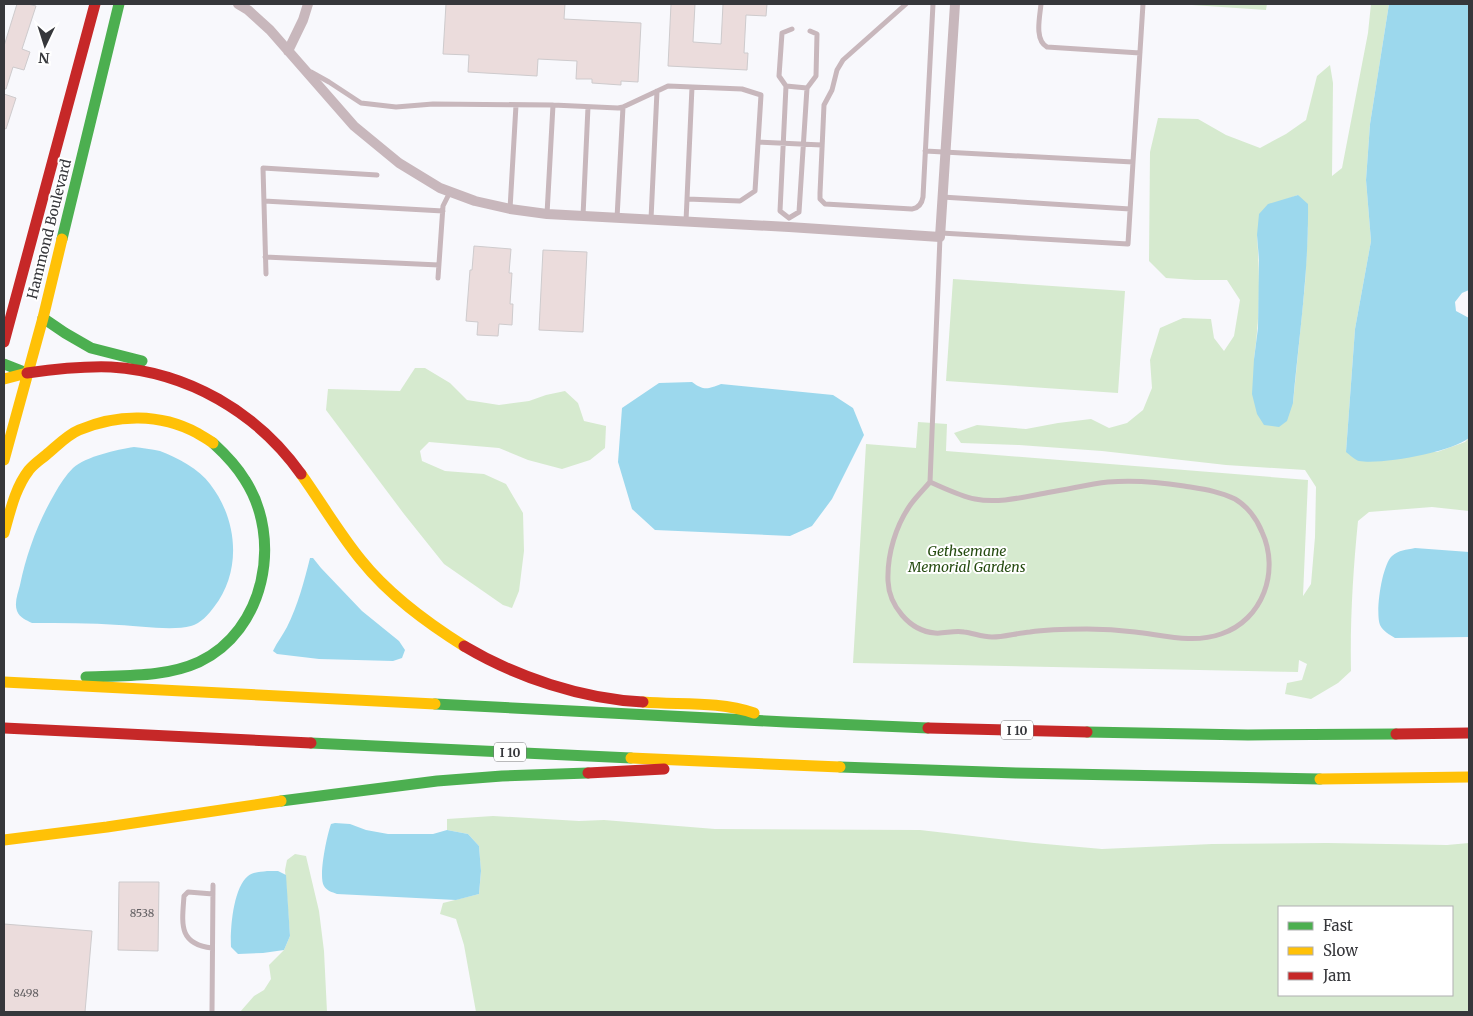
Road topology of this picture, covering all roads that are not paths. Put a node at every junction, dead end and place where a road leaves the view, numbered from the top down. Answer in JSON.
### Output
{"nodes":[{"id":1,"x":95,"y":4,"type":"edge"},
{"id":2,"x":119,"y":4,"type":"edge"},
{"id":3,"x":238,"y":4,"type":"edge"},
{"id":4,"x":308,"y":4,"type":"edge"},
{"id":5,"x":906,"y":4,"type":"edge"},
{"id":6,"x":933,"y":4,"type":"edge"},
{"id":7,"x":955,"y":4,"type":"edge"},
{"id":8,"x":1041,"y":4,"type":"edge"},
{"id":9,"x":1143,"y":4,"type":"edge"},
{"id":10,"x":792,"y":29,"type":"dead end"},
{"id":11,"x":810,"y":32,"type":"dead end"},
{"id":12,"x":288,"y":51,"type":"junction"},
{"id":13,"x":1140,"y":53,"type":"junction"},
{"id":14,"x":304,"y":68,"type":"junction"},
{"id":15,"x":786,"y":86,"type":"junction"},
{"id":16,"x":692,"y":87,"type":"junction"},
{"id":17,"x":807,"y":88,"type":"junction"},
{"id":18,"x":657,"y":91,"type":"junction"},
{"id":19,"x":516,"y":105,"type":"junction"},
{"id":20,"x":553,"y":106,"type":"junction"},
{"id":21,"x":588,"y":107,"type":"junction"},
{"id":22,"x":623,"y":107,"type":"junction"},
{"id":23,"x":758,"y":142,"type":"junction"},
{"id":24,"x":782,"y":143,"type":"junction"},
{"id":25,"x":803,"y":144,"type":"junction"},
{"id":26,"x":822,"y":145,"type":"junction"},
{"id":27,"x":926,"y":151,"type":"junction"},
{"id":28,"x":945,"y":152,"type":"junction"},
{"id":29,"x":1133,"y":162,"type":"junction"},
{"id":30,"x":377,"y":175,"type":"dead end"},
{"id":31,"x":450,"y":192,"type":"junction"},
{"id":32,"x":942,"y":197,"type":"junction"},
{"id":33,"x":687,"y":199,"type":"junction"},
{"id":34,"x":264,"y":202,"type":"junction"},
{"id":35,"x":510,"y":209,"type":"junction"},
{"id":36,"x":1130,"y":209,"type":"junction"},
{"id":37,"x":443,"y":211,"type":"junction"},
{"id":38,"x":547,"y":214,"type":"junction"},
{"id":39,"x":583,"y":216,"type":"junction"},
{"id":40,"x":617,"y":218,"type":"junction"},
{"id":41,"x":651,"y":219,"type":"junction"},
{"id":42,"x":686,"y":221,"type":"junction"},
{"id":43,"x":789,"y":222,"type":"junction"},
{"id":44,"x":940,"y":235,"type":"junction"},
{"id":45,"x":265,"y":257,"type":"junction"},
{"id":46,"x":439,"y":265,"type":"junction"},
{"id":47,"x":266,"y":274,"type":"dead end"},
{"id":48,"x":438,"y":278,"type":"dead end"},
{"id":49,"x":43,"y":318,"type":"junction"},
{"id":50,"x":4,"y":342,"type":"edge"},
{"id":51,"x":4,"y":364,"type":"edge"},
{"id":52,"x":27,"y":373,"type":"junction"},
{"id":53,"x":4,"y":379,"type":"edge"},
{"id":54,"x":213,"y":395,"type":"junction"},
{"id":55,"x":4,"y":460,"type":"edge"},
{"id":56,"x":930,"y":482,"type":"junction"},
{"id":57,"x":4,"y":533,"type":"edge"},
{"id":58,"x":4,"y":682,"type":"edge"},
{"id":59,"x":786,"y":722,"type":"junction"},
{"id":60,"x":4,"y":728,"type":"edge"},
{"id":61,"x":1469,"y":733,"type":"edge"},
{"id":62,"x":755,"y":764,"type":"junction"},
{"id":63,"x":1469,"y":777,"type":"edge"},
{"id":64,"x":4,"y":840,"type":"edge"},
{"id":65,"x":213,"y":885,"type":"dead end"},
{"id":66,"x":213,"y":894,"type":"junction"},
{"id":67,"x":212,"y":948,"type":"junction"},
{"id":68,"x":212,"y":1012,"type":"edge"}],
"edges":[{"from":1,"to":50,"type":"main road","name":"Hammond Boulevard"},
{"from":2,"to":49,"type":"main road","name":"Hammond Boulevard"},
{"from":3,"to":12,"type":"street"},
{"from":4,"to":12,"type":"street"},
{"from":5,"to":26,"type":"lane"},
{"from":6,"to":27,"type":"lane"},
{"from":7,"to":28,"type":"street"},
{"from":8,"to":13,"type":"lane"},
{"from":9,"to":13,"type":"lane"},
{"from":10,"to":15,"type":"lane"},
{"from":11,"to":17,"type":"lane"},
{"from":12,"to":14,"type":"street"},
{"from":13,"to":29,"type":"lane"},
{"from":14,"to":19,"type":"lane"},
{"from":14,"to":31,"type":"street"},
{"from":15,"to":17,"type":"lane"},
{"from":15,"to":24,"type":"lane"},
{"from":16,"to":18,"type":"lane"},
{"from":16,"to":23,"type":"lane"},
{"from":16,"to":33,"type":"lane"},
{"from":17,"to":25,"type":"lane"},
{"from":18,"to":22,"type":"lane"},
{"from":18,"to":41,"type":"lane"},
{"from":19,"to":20,"type":"lane"},
{"from":19,"to":35,"type":"lane"},
{"from":20,"to":21,"type":"lane"},
{"from":20,"to":38,"type":"lane"},
{"from":21,"to":22,"type":"lane"},
{"from":21,"to":39,"type":"lane"},
{"from":22,"to":40,"type":"lane"},
{"from":23,"to":24,"type":"lane"},
{"from":23,"to":33,"type":"lane"},
{"from":24,"to":25,"type":"lane"},
{"from":24,"to":43,"type":"lane"},
{"from":25,"to":26,"type":"lane"},
{"from":25,"to":43,"type":"lane"},
{"from":26,"to":27,"type":"lane"},
{"from":27,"to":28,"type":"lane"},
{"from":28,"to":29,"type":"lane"},
{"from":28,"to":32,"type":"street"},
{"from":29,"to":36,"type":"lane"},
{"from":30,"to":34,"type":"lane"},
{"from":31,"to":35,"type":"street"},
{"from":31,"to":37,"type":"lane"},
{"from":32,"to":36,"type":"lane"},
{"from":32,"to":44,"type":"street"},
{"from":33,"to":42,"type":"lane"},
{"from":34,"to":37,"type":"lane"},
{"from":34,"to":45,"type":"lane"},
{"from":35,"to":38,"type":"street"},
{"from":36,"to":44,"type":"lane"},
{"from":37,"to":46,"type":"lane"},
{"from":38,"to":39,"type":"street"},
{"from":39,"to":40,"type":"street"},
{"from":40,"to":41,"type":"street"},
{"from":41,"to":42,"type":"street"},
{"from":42,"to":43,"type":"street"},
{"from":43,"to":44,"type":"street"},
{"from":44,"to":56,"type":"lane"},
{"from":45,"to":46,"type":"lane"},
{"from":45,"to":47,"type":"lane"},
{"from":46,"to":48,"type":"lane"},
{"from":49,"to":52,"type":"main road","name":"Hammond Boulevard"},
{"from":49,"to":54,"type":"main road"},
{"from":51,"to":52,"type":"main road"},
{"from":52,"to":53,"type":"main road"},
{"from":52,"to":54,"type":"main road"},
{"from":52,"to":55,"type":"main road","name":"Hammond Boulevard"},
{"from":54,"to":59,"type":"main road"},
{"from":56,"to":56,"type":"lane"},
{"from":57,"to":58,"type":"main road"},
{"from":58,"to":59,"type":"main road","number":"I 10"},
{"from":59,"to":61,"type":"main road","number":"I 10"},
{"from":60,"to":62,"type":"main road","number":"I 10"},
{"from":62,"to":63,"type":"main road","number":"I 10"},
{"from":62,"to":64,"type":"main road"},
{"from":65,"to":66,"type":"lane"},
{"from":66,"to":67,"type":"lane"},
{"from":66,"to":67,"type":"lane"},
{"from":67,"to":68,"type":"lane"}]}
